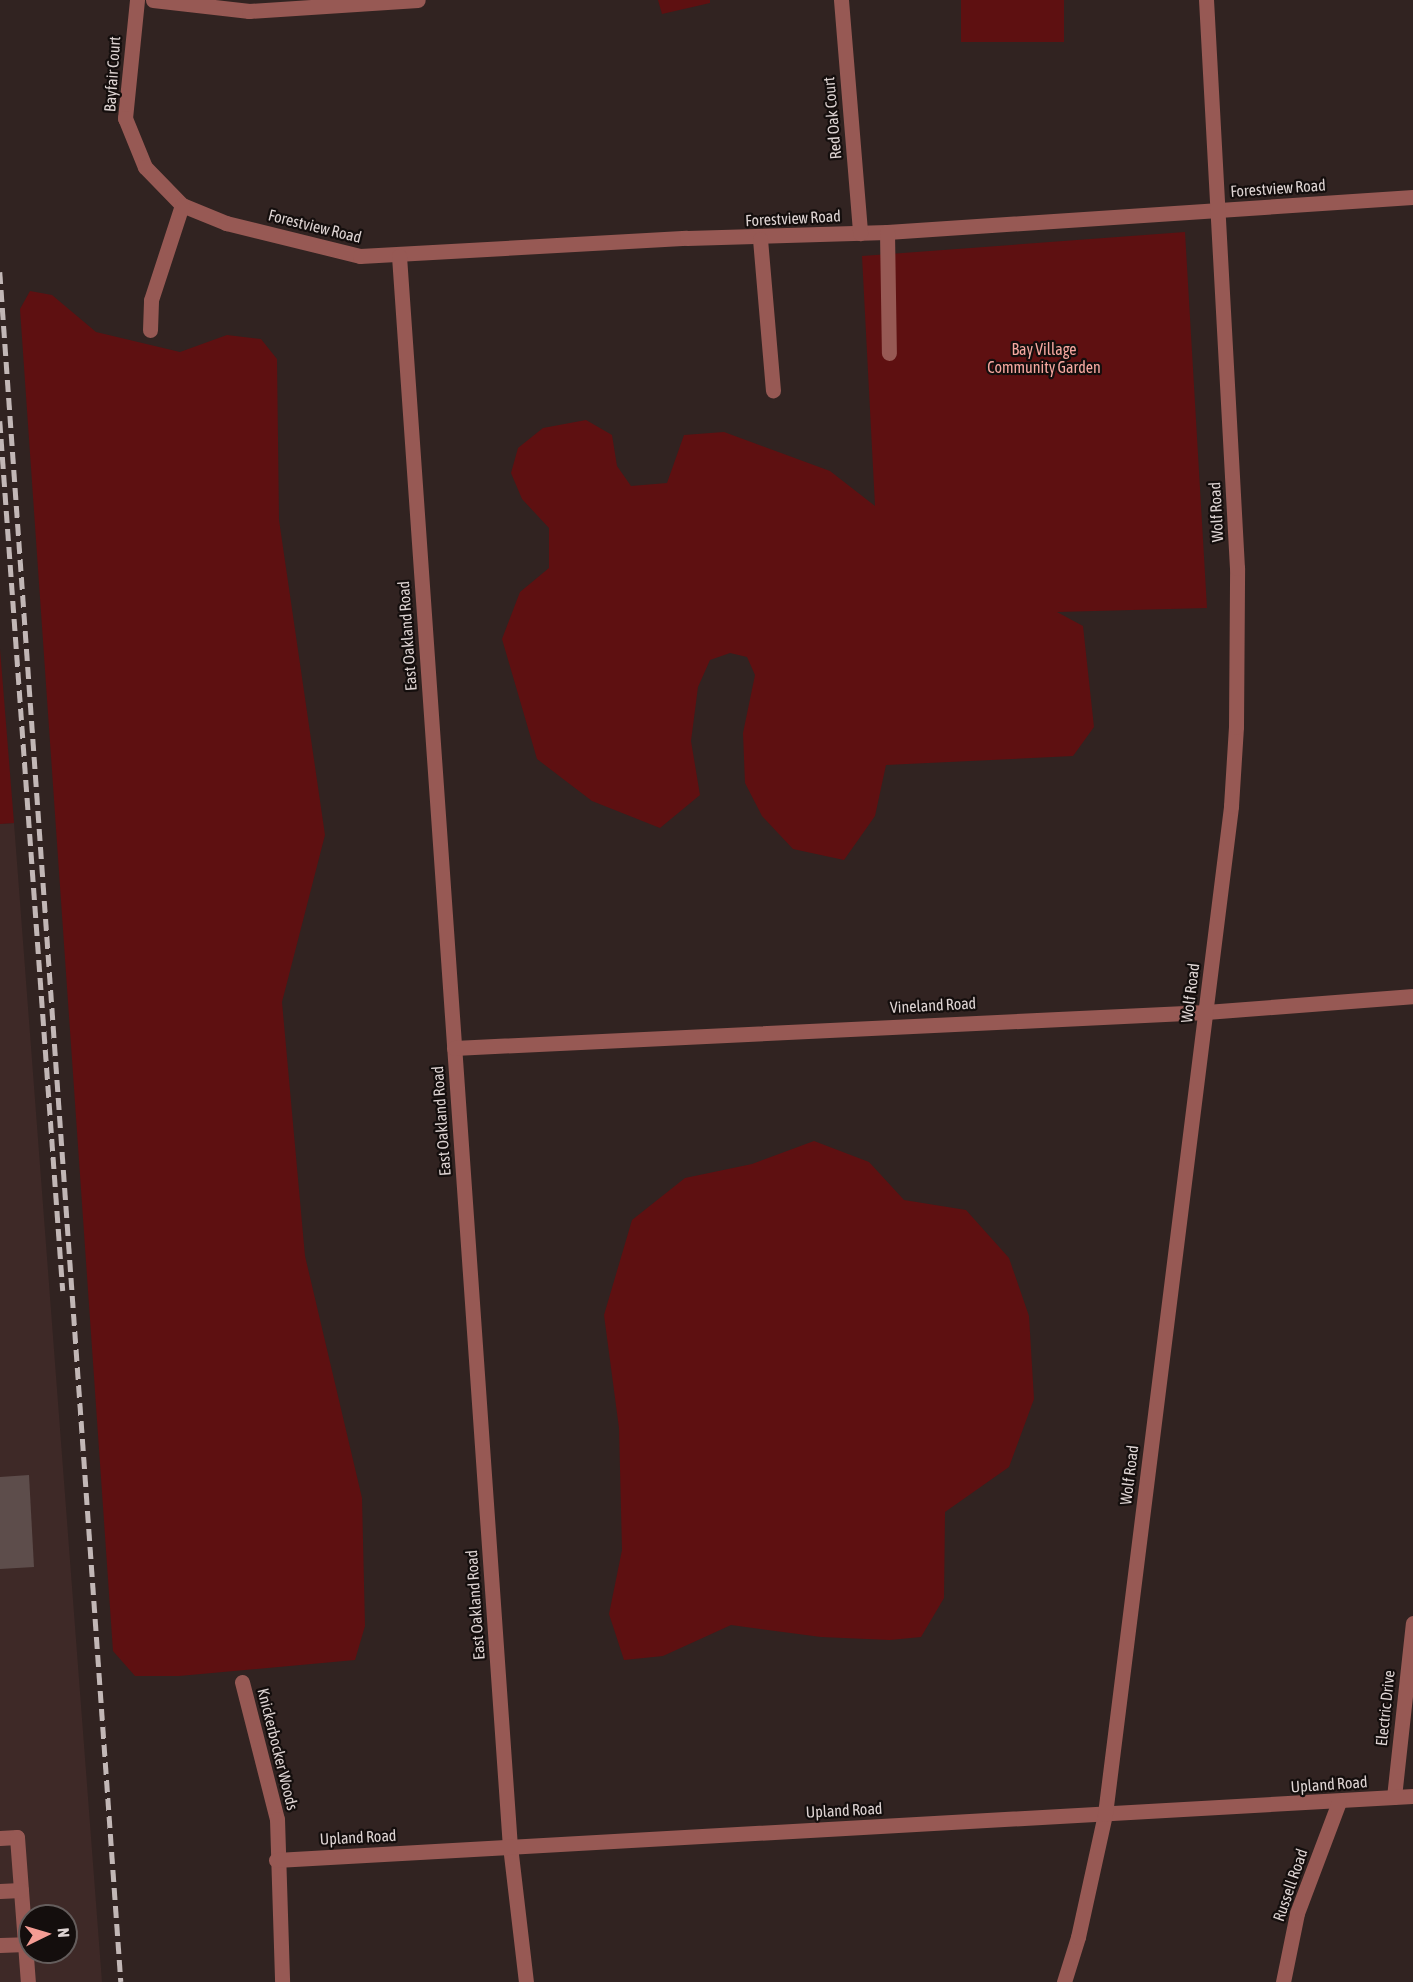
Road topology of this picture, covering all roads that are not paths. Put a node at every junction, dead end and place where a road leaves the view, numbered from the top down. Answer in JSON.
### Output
{"nodes":[{"id":1,"x":137,"y":0,"type":"edge"},
{"id":2,"x":153,"y":0,"type":"edge"},
{"id":3,"x":418,"y":0,"type":"edge"},
{"id":4,"x":841,"y":0,"type":"edge"},
{"id":5,"x":1206,"y":0,"type":"edge"},
{"id":6,"x":1413,"y":197,"type":"edge"},
{"id":7,"x":182,"y":205,"type":"junction"},
{"id":8,"x":1217,"y":209,"type":"junction"},
{"id":9,"x":888,"y":232,"type":"junction"},
{"id":10,"x":860,"y":233,"type":"junction"},
{"id":11,"x":760,"y":239,"type":"junction"},
{"id":12,"x":399,"y":256,"type":"junction"},
{"id":13,"x":150,"y":330,"type":"dead end"},
{"id":14,"x":889,"y":353,"type":"dead end"},
{"id":15,"x":772,"y":390,"type":"dead end"},
{"id":16,"x":1413,"y":996,"type":"edge"},
{"id":17,"x":1206,"y":1012,"type":"junction"},
{"id":18,"x":454,"y":1048,"type":"junction"},
{"id":19,"x":1413,"y":1623,"type":"edge"},
{"id":20,"x":242,"y":1682,"type":"dead end"},
{"id":21,"x":1413,"y":1796,"type":"edge"},
{"id":22,"x":1394,"y":1797,"type":"junction"},
{"id":23,"x":1339,"y":1802,"type":"junction"},
{"id":24,"x":1105,"y":1814,"type":"junction"},
{"id":25,"x":0,"y":1838,"type":"edge"},
{"id":26,"x":510,"y":1846,"type":"junction"},
{"id":27,"x":276,"y":1860,"type":"junction"},
{"id":28,"x":21,"y":1890,"type":"junction"},
{"id":29,"x":0,"y":1891,"type":"edge"},
{"id":30,"x":22,"y":1904,"type":"edge"},
{"id":31,"x":18,"y":1944,"type":"edge"},
{"id":32,"x":0,"y":1945,"type":"edge"},
{"id":33,"x":27,"y":1964,"type":"edge"},
{"id":34,"x":28,"y":1982,"type":"edge"},
{"id":35,"x":282,"y":1982,"type":"edge"},
{"id":36,"x":526,"y":1982,"type":"edge"},
{"id":37,"x":1064,"y":1982,"type":"edge"},
{"id":38,"x":1283,"y":1982,"type":"edge"}],
"edges":[{"from":1,"to":7,"type":"street","name":"Bayfair Court"},
{"from":2,"to":3,"type":"street"},
{"from":4,"to":10,"type":"street","name":"Red Oak Court"},
{"from":5,"to":8,"type":"street","name":"Wolf Road"},
{"from":6,"to":8,"type":"street","name":"Forestview Road"},
{"from":7,"to":12,"type":"street","name":"Forestview Road"},
{"from":7,"to":13,"type":"street"},
{"from":8,"to":9,"type":"street","name":"Forestview Road"},
{"from":8,"to":17,"type":"street","name":"Wolf Road"},
{"from":9,"to":10,"type":"street","name":"Forestview Road"},
{"from":9,"to":14,"type":"street"},
{"from":10,"to":11,"type":"street","name":"Forestview Road"},
{"from":11,"to":12,"type":"street","name":"Forestview Road"},
{"from":11,"to":15,"type":"street"},
{"from":12,"to":18,"type":"street","name":"East Oakland Road"},
{"from":16,"to":17,"type":"street","name":"Vineland Road"},
{"from":17,"to":18,"type":"street","name":"Vineland Road"},
{"from":17,"to":24,"type":"street","name":"Wolf Road"},
{"from":18,"to":26,"type":"street","name":"East Oakland Road"},
{"from":19,"to":22,"type":"street","name":"Electric Drive"},
{"from":20,"to":27,"type":"street","name":"Knickerbocker Woods"},
{"from":21,"to":22,"type":"street","name":"Upland Road"},
{"from":22,"to":23,"type":"street","name":"Upland Road"},
{"from":23,"to":24,"type":"street","name":"Upland Road"},
{"from":23,"to":38,"type":"street","name":"Russell Road"},
{"from":24,"to":26,"type":"street","name":"Upland Road"},
{"from":24,"to":37,"type":"street","name":"Wolf Road"},
{"from":25,"to":28,"type":"street"},
{"from":26,"to":27,"type":"street","name":"Upland Road"},
{"from":26,"to":36,"type":"street","name":"East Oakland Road"},
{"from":27,"to":35,"type":"street","name":"Knickerbocker Woods"},
{"from":28,"to":29,"type":"street"},
{"from":28,"to":30,"type":"street"},
{"from":31,"to":32,"type":"street"},
{"from":33,"to":34,"type":"street"}]}
